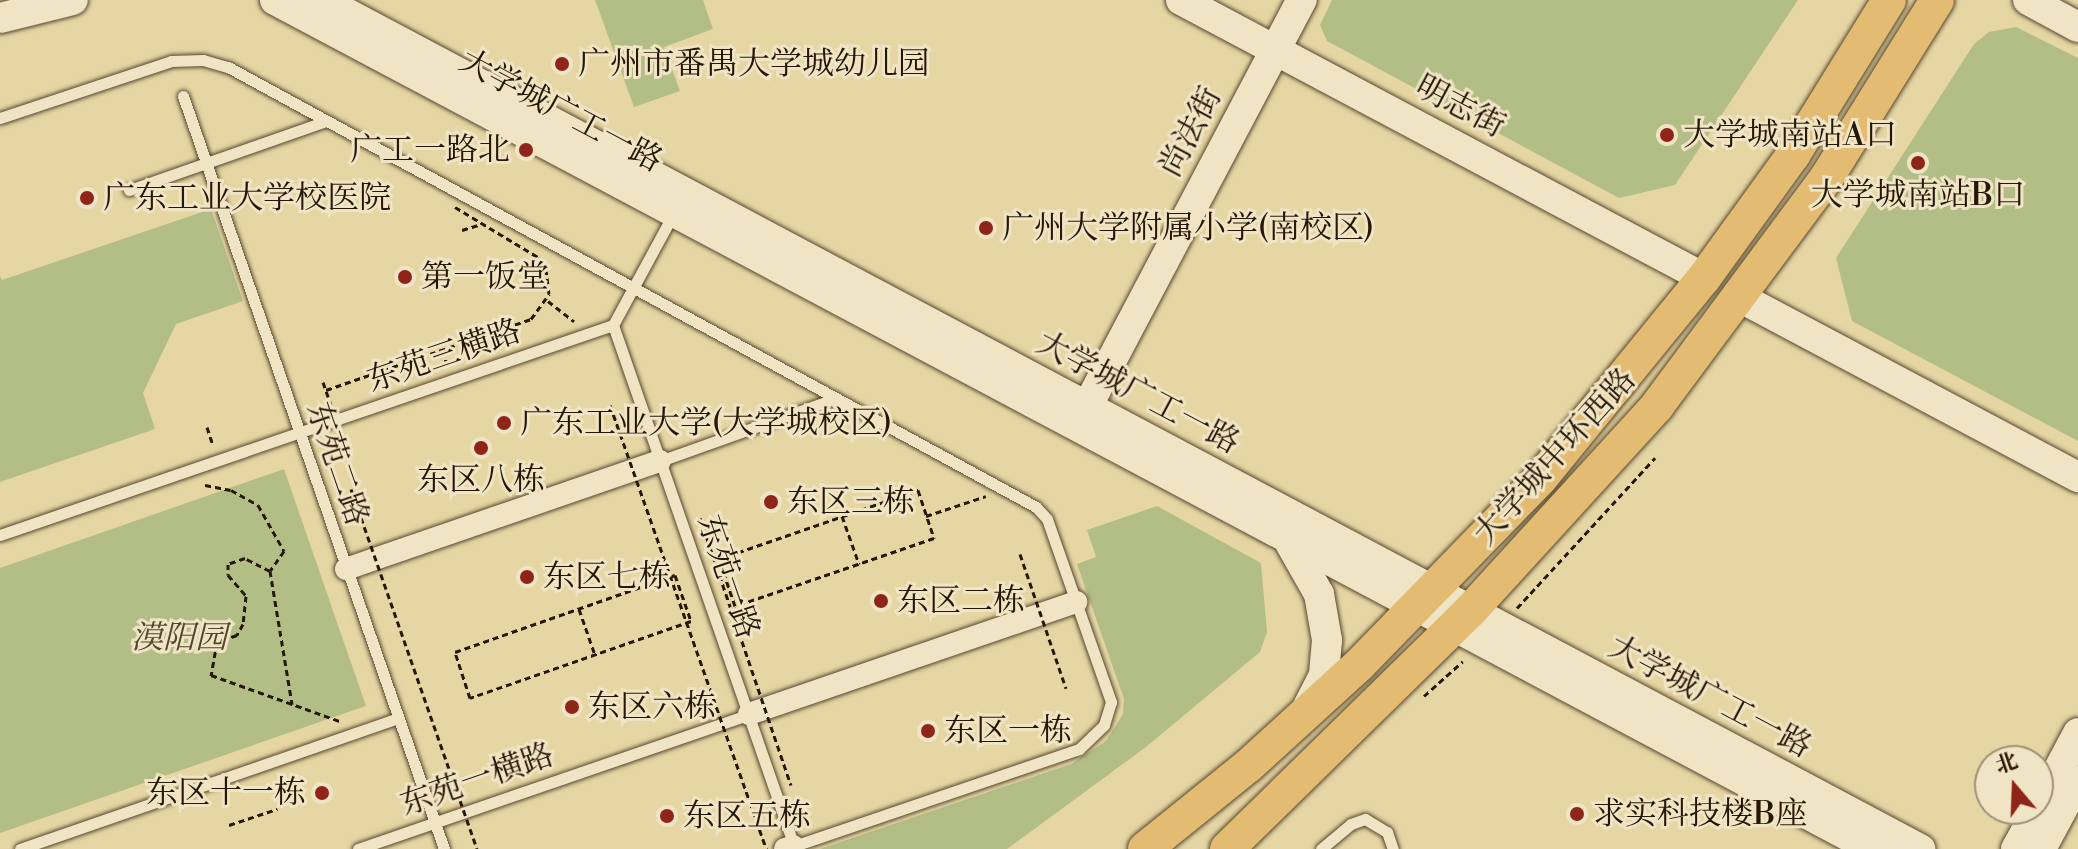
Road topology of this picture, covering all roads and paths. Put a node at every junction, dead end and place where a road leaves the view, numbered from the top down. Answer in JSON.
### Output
{"nodes":[{"id":1,"x":73,"y":0,"type":"edge"},
{"id":2,"x":275,"y":0,"type":"edge"},
{"id":3,"x":323,"y":0,"type":"edge"},
{"id":4,"x":1181,"y":0,"type":"edge"},
{"id":5,"x":1302,"y":0,"type":"edge"},
{"id":6,"x":1859,"y":0,"type":"edge"},
{"id":7,"x":1889,"y":0,"type":"edge"},
{"id":8,"x":1937,"y":0,"type":"edge"},
{"id":9,"x":2028,"y":0,"type":"edge"},
{"id":10,"x":0,"y":18,"type":"edge"},
{"id":11,"x":2078,"y":27,"type":"edge"},
{"id":12,"x":1276,"y":50,"type":"junction"},
{"id":13,"x":1849,"y":68,"type":"junction"},
{"id":14,"x":183,"y":96,"type":"dead end"},
{"id":15,"x":0,"y":118,"type":"edge"},
{"id":16,"x":326,"y":121,"type":"junction"},
{"id":17,"x":206,"y":163,"type":"junction"},
{"id":18,"x":129,"y":190,"type":"dead end"},
{"id":19,"x":462,"y":196,"type":"junction"},
{"id":20,"x":669,"y":222,"type":"dead end"},
{"id":21,"x":478,"y":225,"type":"junction"},
{"id":22,"x":462,"y":230,"type":"dead end"},
{"id":23,"x":546,"y":271,"type":"junction"},
{"id":24,"x":540,"y":273,"type":"dead end"},
{"id":25,"x":1704,"y":278,"type":"junction"},
{"id":26,"x":632,"y":290,"type":"junction"},
{"id":27,"x":1741,"y":298,"type":"junction"},
{"id":28,"x":547,"y":300,"type":"junction"},
{"id":29,"x":512,"y":317,"type":"dead end"},
{"id":30,"x":574,"y":321,"type":"dead end"},
{"id":31,"x":515,"y":325,"type":"junction"},
{"id":32,"x":613,"y":325,"type":"junction"},
{"id":33,"x":419,"y":349,"type":"dead end"},
{"id":34,"x":442,"y":350,"type":"junction"},
{"id":35,"x":422,"y":357,"type":"junction"},
{"id":36,"x":447,"y":364,"type":"dead end"},
{"id":37,"x":323,"y":382,"type":"dead end"},
{"id":38,"x":326,"y":390,"type":"junction"},
{"id":39,"x":834,"y":399,"type":"junction"},
{"id":40,"x":331,"y":405,"type":"dead end"},
{"id":41,"x":610,"y":405,"type":"dead end"},
{"id":42,"x":1082,"y":416,"type":"junction"},
{"id":43,"x":207,"y":427,"type":"dead end"},
{"id":44,"x":299,"y":434,"type":"junction"},
{"id":45,"x":213,"y":445,"type":"dead end"},
{"id":46,"x":660,"y":461,"type":"junction"},
{"id":47,"x":2078,"y":477,"type":"edge"},
{"id":48,"x":205,"y":485,"type":"dead end"},
{"id":49,"x":351,"y":489,"type":"dead end"},
{"id":50,"x":1004,"y":489,"type":"junction"},
{"id":51,"x":842,"y":516,"type":"junction"},
{"id":52,"x":926,"y":516,"type":"junction"},
{"id":53,"x":700,"y":518,"type":"dead end"},
{"id":54,"x":0,"y":535,"type":"edge"},
{"id":55,"x":1283,"y":535,"type":"junction"},
{"id":56,"x":1020,"y":554,"type":"dead end"},
{"id":57,"x":859,"y":564,"type":"junction"},
{"id":58,"x":346,"y":569,"type":"junction"},
{"id":59,"x":270,"y":571,"type":"junction"},
{"id":60,"x":1426,"y":599,"type":"junction"},
{"id":61,"x":1076,"y":602,"type":"junction"},
{"id":62,"x":579,"y":609,"type":"junction"},
{"id":63,"x":1463,"y":619,"type":"junction"},
{"id":64,"x":595,"y":655,"type":"junction"},
{"id":65,"x":1066,"y":688,"type":"dead end"},
{"id":66,"x":292,"y":704,"type":"junction"},
{"id":67,"x":1304,"y":713,"type":"junction"},
{"id":68,"x":749,"y":714,"type":"junction"},
{"id":69,"x":398,"y":718,"type":"junction"},
{"id":70,"x":366,"y":730,"type":"junction"},
{"id":71,"x":2078,"y":733,"type":"edge"},
{"id":72,"x":2054,"y":779,"type":"edge"},
{"id":73,"x":2078,"y":780,"type":"edge"},
{"id":74,"x":791,"y":785,"type":"dead end"},
{"id":75,"x":277,"y":809,"type":"dead end"},
{"id":76,"x":435,"y":823,"type":"junction"},
{"id":77,"x":229,"y":825,"type":"dead end"},
{"id":78,"x":2029,"y":825,"type":"edge"},
{"id":79,"x":789,"y":847,"type":"edge"},
{"id":80,"x":20,"y":849,"type":"edge"},
{"id":81,"x":358,"y":849,"type":"edge"},
{"id":82,"x":444,"y":849,"type":"edge"},
{"id":83,"x":477,"y":849,"type":"edge"},
{"id":84,"x":766,"y":849,"type":"edge"},
{"id":85,"x":1145,"y":849,"type":"edge"},
{"id":86,"x":1227,"y":849,"type":"edge"},
{"id":87,"x":1321,"y":849,"type":"edge"},
{"id":88,"x":1393,"y":849,"type":"edge"},
{"id":89,"x":1873,"y":849,"type":"edge"},
{"id":90,"x":1920,"y":849,"type":"edge"},
{"id":91,"x":2016,"y":849,"type":"edge"},
{"id":92,"x":2041,"y":849,"type":"edge"}],
"edges":[{"from":1,"to":10,"type":"main road"},
{"from":2,"to":42,"type":"main road","name":"大学城广工一路"},
{"from":3,"to":42,"type":"main road","name":"大学城广工一路"},
{"from":4,"to":12,"type":"main road","name":"明志街"},
{"from":5,"to":12,"type":"main road","name":"尚法街"},
{"from":6,"to":13,"type":"main road"},
{"from":7,"to":13,"type":"main road","name":"大学城中环西路"},
{"from":8,"to":27,"type":"main road","name":"大学城中环西路"},
{"from":9,"to":11,"type":"main road"},
{"from":12,"to":25,"type":"main road","name":"明志街"},
{"from":12,"to":42,"type":"main road","name":"尚法街"},
{"from":13,"to":25,"type":"main road","name":"大学城中环西路"},
{"from":14,"to":17,"type":"lane","name":"东苑二路"},
{"from":15,"to":16,"type":"lane"},
{"from":16,"to":17,"type":"lane"},
{"from":16,"to":19,"type":"lane"},
{"from":17,"to":18,"type":"lane"},
{"from":17,"to":44,"type":"lane","name":"东苑二路"},
{"from":19,"to":21,"type":"path"},
{"from":19,"to":26,"type":"lane"},
{"from":20,"to":26,"type":"lane"},
{"from":21,"to":22,"type":"path"},
{"from":21,"to":23,"type":"path"},
{"from":23,"to":24,"type":"path"},
{"from":23,"to":28,"type":"path"},
{"from":25,"to":60,"type":"main road","name":"大学城中环西路"},
{"from":26,"to":32,"type":"lane"},
{"from":26,"to":39,"type":"lane"},
{"from":27,"to":47,"type":"main road"},
{"from":27,"to":63,"type":"main road","name":"大学城中环西路"},
{"from":28,"to":30,"type":"path"},
{"from":28,"to":31,"type":"path"},
{"from":29,"to":31,"type":"path"},
{"from":31,"to":34,"type":"path"},
{"from":32,"to":44,"type":"lane","name":"东苑三横路"},
{"from":32,"to":46,"type":"lane","name":"东苑一路"},
{"from":33,"to":35,"type":"path"},
{"from":34,"to":35,"type":"path"},
{"from":34,"to":36,"type":"path"},
{"from":35,"to":38,"type":"path"},
{"from":37,"to":38,"type":"path"},
{"from":38,"to":40,"type":"path"},
{"from":39,"to":46,"type":"lane"},
{"from":39,"to":50,"type":"lane"},
{"from":41,"to":84,"type":"path","bridge":true},
{"from":42,"to":55,"type":"main road","name":"大学城广工一路"},
{"from":42,"to":60,"type":"main road","name":"大学城广工一路"},
{"from":43,"to":45,"type":"path"},
{"from":44,"to":54,"type":"lane","name":"东苑三横路"},
{"from":44,"to":58,"type":"lane","name":"东苑二路"},
{"from":46,"to":58,"type":"street"},
{"from":46,"to":68,"type":"lane","name":"东苑一路"},
{"from":48,"to":59,"type":"path"},
{"from":49,"to":83,"type":"path","bridge":true},
{"from":50,"to":52,"type":"path"},
{"from":50,"to":61,"type":"lane"},
{"from":51,"to":52,"type":"path"},
{"from":51,"to":57,"type":"path"},
{"from":51,"to":57,"type":"path"},
{"from":52,"to":57,"type":"path"},
{"from":53,"to":74,"type":"path","bridge":true},
{"from":55,"to":60,"type":"main road","name":"大学城广工一路"},
{"from":55,"to":67,"type":"main road"},
{"from":56,"to":65,"type":"path","bridge":true},
{"from":58,"to":69,"type":"lane","name":"东苑二路"},
{"from":59,"to":66,"type":"path"},
{"from":59,"to":66,"type":"path"},
{"from":60,"to":63,"type":"main road","name":"大学城广工一路"},
{"from":60,"to":67,"type":"main road","name":"大学城中环西路"},
{"from":61,"to":68,"type":"street"},
{"from":61,"to":79,"type":"lane"},
{"from":62,"to":64,"type":"path"},
{"from":62,"to":64,"type":"path"},
{"from":62,"to":64,"type":"path"},
{"from":63,"to":86,"type":"main road","name":"大学城中环西路"},
{"from":63,"to":89,"type":"main road","name":"大学城广工一路"},
{"from":63,"to":90,"type":"main road","name":"大学城广工一路"},
{"from":66,"to":70,"type":"path"},
{"from":67,"to":85,"type":"main road","name":"大学城中环西路"},
{"from":68,"to":76,"type":"lane","name":"东苑一横路"},
{"from":68,"to":79,"type":"lane","name":"东苑一路"},
{"from":69,"to":70,"type":"lane"},
{"from":69,"to":76,"type":"lane","name":"东苑二路"},
{"from":70,"to":80,"type":"lane"},
{"from":71,"to":72,"type":"main road"},
{"from":73,"to":92,"type":"main road"},
{"from":75,"to":77,"type":"path"},
{"from":76,"to":81,"type":"lane","name":"东苑一横路"},
{"from":76,"to":82,"type":"lane","name":"东苑二路"},
{"from":78,"to":91,"type":"main road"},
{"from":87,"to":88,"type":"lane"}]}
